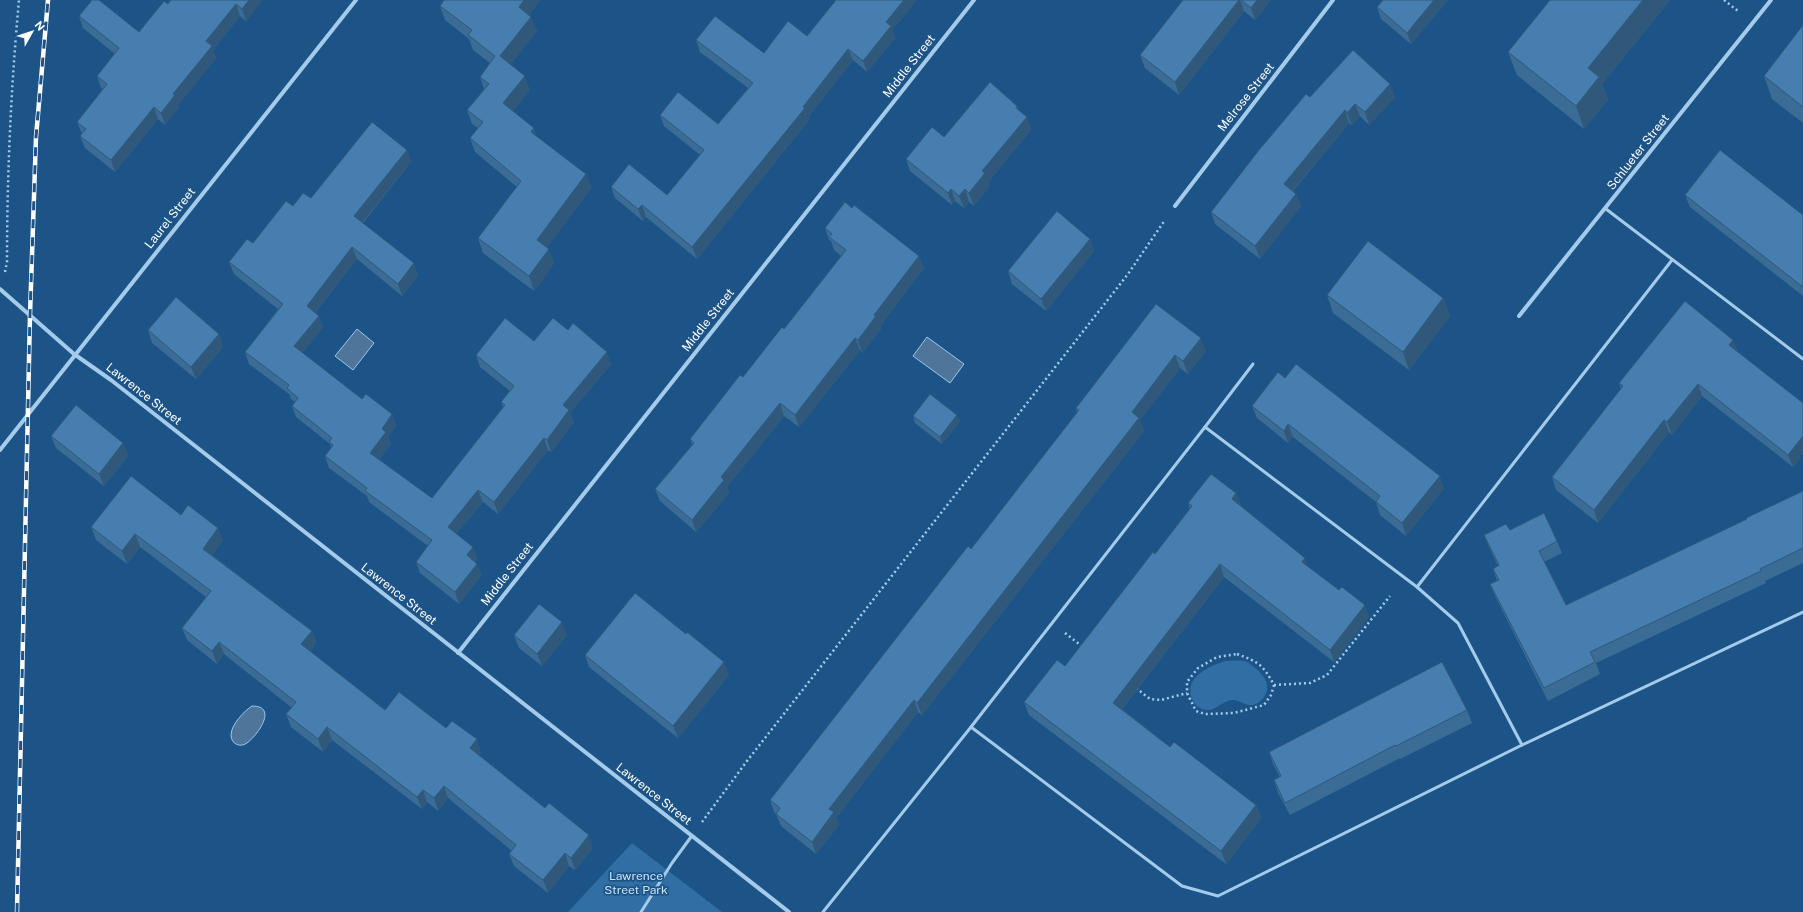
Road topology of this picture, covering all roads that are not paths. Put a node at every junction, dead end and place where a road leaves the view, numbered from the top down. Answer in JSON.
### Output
{"nodes":[{"id":1,"x":356,"y":0,"type":"edge"},
{"id":2,"x":974,"y":0,"type":"edge"},
{"id":3,"x":1333,"y":0,"type":"edge"},
{"id":4,"x":1771,"y":0,"type":"edge"},
{"id":5,"x":1175,"y":206,"type":"road end"},
{"id":6,"x":1606,"y":209,"type":"junction"},
{"id":7,"x":1672,"y":260,"type":"junction"},
{"id":8,"x":1,"y":290,"type":"edge"},
{"id":9,"x":1519,"y":316,"type":"dead end"},
{"id":10,"x":74,"y":354,"type":"junction"},
{"id":11,"x":1803,"y":359,"type":"edge"},
{"id":12,"x":1253,"y":364,"type":"dead end"},
{"id":13,"x":1205,"y":427,"type":"junction"},
{"id":14,"x":0,"y":450,"type":"edge"},
{"id":15,"x":1417,"y":587,"type":"junction"},
{"id":16,"x":1803,"y":612,"type":"edge"},
{"id":17,"x":458,"y":653,"type":"junction"},
{"id":18,"x":971,"y":727,"type":"junction"},
{"id":19,"x":1522,"y":745,"type":"junction"},
{"id":20,"x":691,"y":837,"type":"junction"},
{"id":21,"x":642,"y":912,"type":"edge"},
{"id":22,"x":788,"y":912,"type":"edge"},
{"id":23,"x":823,"y":912,"type":"edge"}],
"edges":[{"from":1,"to":10,"type":"street","name":"Laurel Street"},
{"from":2,"to":17,"type":"street","name":"Middle Street"},
{"from":3,"to":5,"type":"street","name":"Melrose Street"},
{"from":4,"to":6,"type":"street","name":"Schlueter Street"},
{"from":6,"to":7,"type":"lane"},
{"from":6,"to":9,"type":"street","name":"Schlueter Street"},
{"from":7,"to":11,"type":"lane"},
{"from":7,"to":15,"type":"lane"},
{"from":8,"to":10,"type":"street","name":"Lawrence Street"},
{"from":10,"to":14,"type":"street","name":"Laurel Street"},
{"from":10,"to":17,"type":"street","name":"Lawrence Street"},
{"from":12,"to":13,"type":"lane"},
{"from":13,"to":15,"type":"lane"},
{"from":13,"to":18,"type":"lane"},
{"from":15,"to":19,"type":"lane"},
{"from":16,"to":19,"type":"lane"},
{"from":17,"to":20,"type":"street","name":"Lawrence Street"},
{"from":18,"to":19,"type":"lane"},
{"from":18,"to":23,"type":"lane"},
{"from":20,"to":21,"type":"lane"},
{"from":20,"to":22,"type":"street","name":"Lawrence Street"}]}
